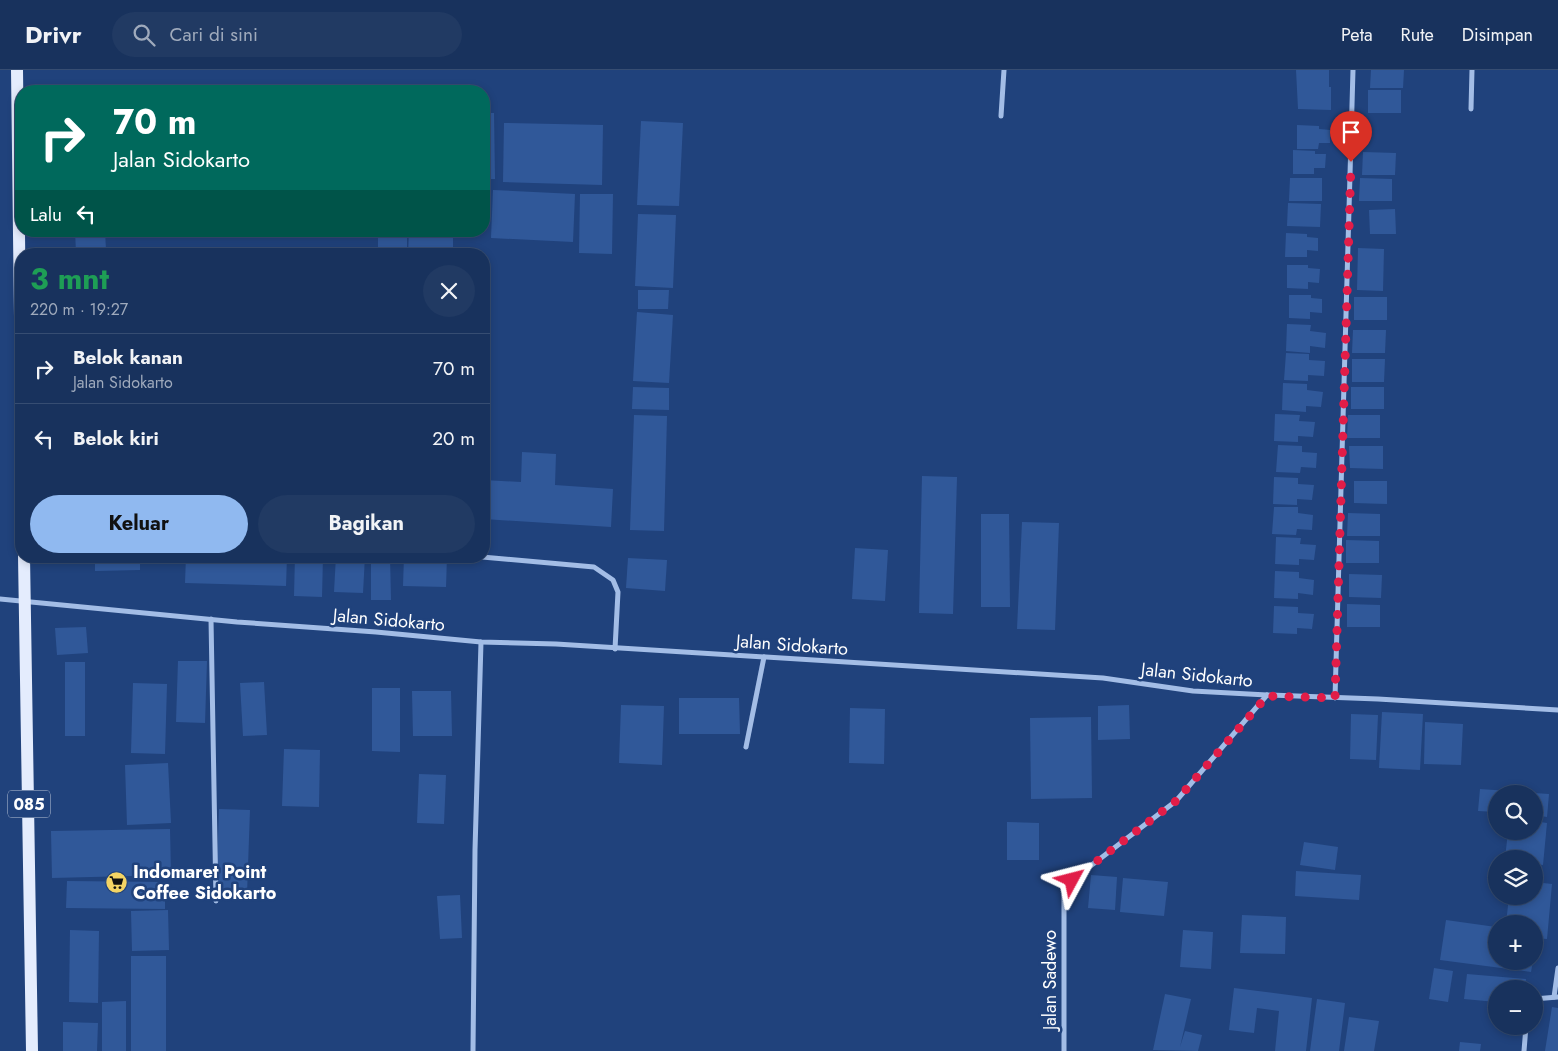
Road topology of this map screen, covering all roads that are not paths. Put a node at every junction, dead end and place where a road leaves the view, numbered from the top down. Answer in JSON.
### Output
{"nodes":[{"id":1,"x":17,"y":70,"type":"edge"},
{"id":2,"x":1004,"y":70,"type":"edge"},
{"id":3,"x":1353,"y":70,"type":"edge"},
{"id":4,"x":1472,"y":70,"type":"edge"},
{"id":5,"x":17,"y":85,"type":"edge"},
{"id":6,"x":1471,"y":109,"type":"dead end"},
{"id":7,"x":1001,"y":116,"type":"dead end"},
{"id":8,"x":490,"y":558,"type":"edge"},
{"id":9,"x":24,"y":563,"type":"edge"},
{"id":10,"x":0,"y":599,"type":"edge"},
{"id":11,"x":25,"y":601,"type":"junction"},
{"id":12,"x":211,"y":619,"type":"junction"},
{"id":13,"x":481,"y":642,"type":"junction"},
{"id":14,"x":615,"y":649,"type":"junction"},
{"id":15,"x":764,"y":657,"type":"junction"},
{"id":16,"x":1267,"y":696,"type":"junction"},
{"id":17,"x":1335,"y":698,"type":"junction"},
{"id":18,"x":1558,"y":710,"type":"edge"},
{"id":19,"x":746,"y":747,"type":"dead end"},
{"id":20,"x":216,"y":901,"type":"dead end"},
{"id":21,"x":1558,"y":968,"type":"edge"},
{"id":22,"x":1556,"y":997,"type":"edge"},
{"id":23,"x":1543,"y":998,"type":"edge"},
{"id":24,"x":1525,"y":1035,"type":"edge"},
{"id":25,"x":32,"y":1051,"type":"edge"},
{"id":26,"x":473,"y":1051,"type":"edge"},
{"id":27,"x":1064,"y":1051,"type":"edge"},
{"id":28,"x":1524,"y":1051,"type":"edge"}],
"edges":[{"from":1,"to":5,"type":"main road"},
{"from":2,"to":7,"type":"street"},
{"from":3,"to":17,"type":"street"},
{"from":4,"to":6,"type":"street"},
{"from":8,"to":14,"type":"street"},
{"from":9,"to":11,"type":"main road","number":"085"},
{"from":10,"to":11,"type":"street","name":"Jalan Sidokarto"},
{"from":11,"to":12,"type":"street","name":"Jalan Sidokarto"},
{"from":11,"to":25,"type":"main road","number":"085"},
{"from":12,"to":13,"type":"street","name":"Jalan Sidokarto"},
{"from":12,"to":20,"type":"street"},
{"from":13,"to":14,"type":"street","name":"Jalan Sidokarto"},
{"from":13,"to":26,"type":"street"},
{"from":14,"to":15,"type":"street","name":"Jalan Sidokarto"},
{"from":15,"to":16,"type":"street","name":"Jalan Sidokarto"},
{"from":15,"to":19,"type":"street"},
{"from":16,"to":17,"type":"street","name":"Jalan Sidokarto"},
{"from":16,"to":27,"type":"street","name":"Jalan Sadewo"},
{"from":17,"to":18,"type":"street","name":"Jalan Sidokarto"},
{"from":21,"to":22,"type":"street"},
{"from":22,"to":23,"type":"street"},
{"from":24,"to":28,"type":"street"}]}
